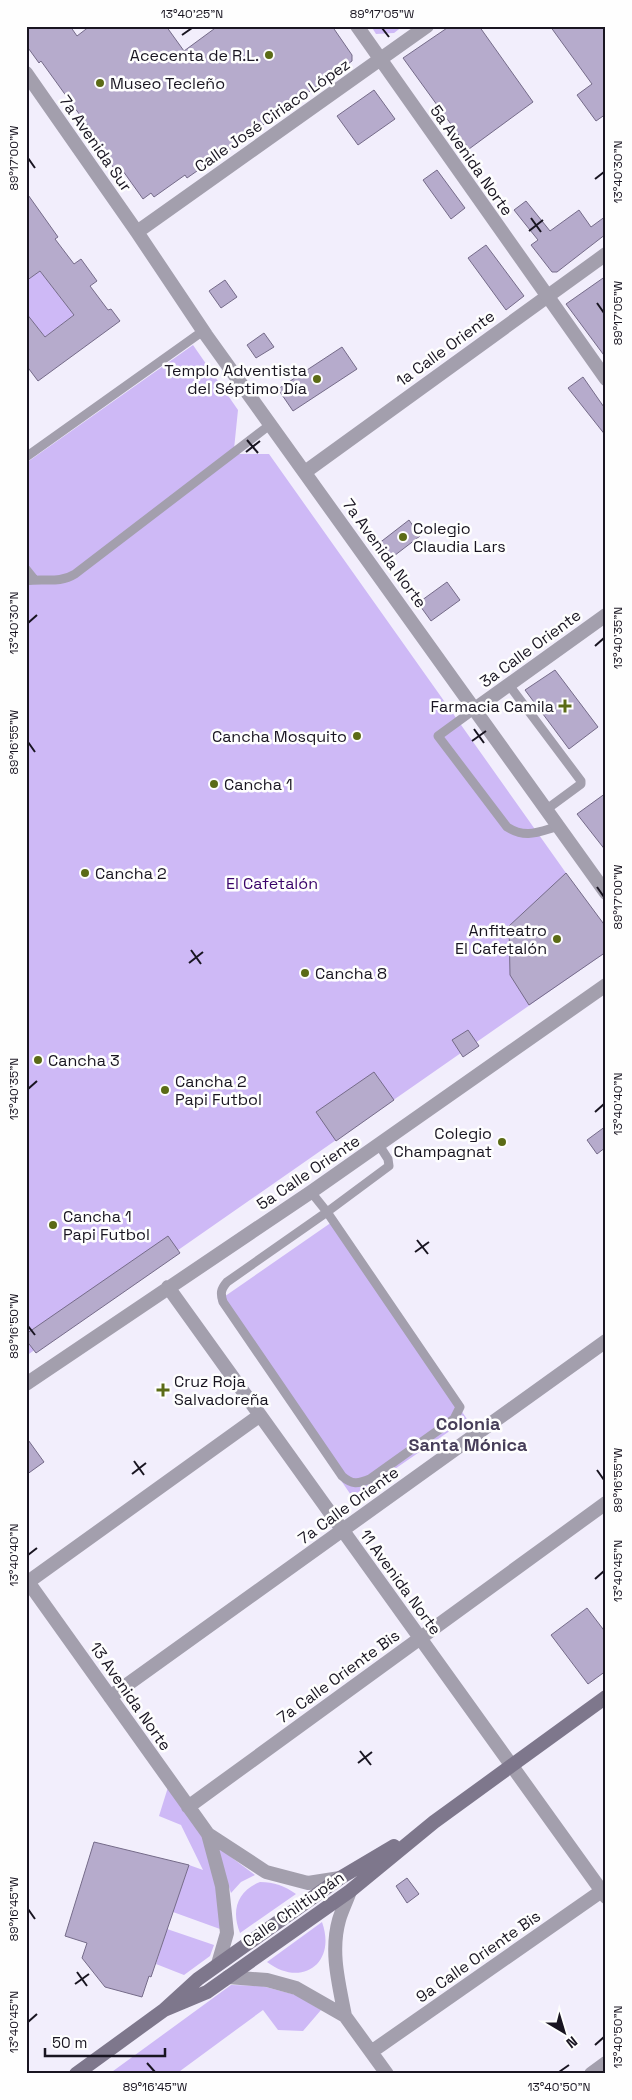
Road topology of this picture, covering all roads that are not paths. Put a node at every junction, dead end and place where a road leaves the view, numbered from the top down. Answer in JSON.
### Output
{"nodes":[{"id":1,"x":356,"y":26,"type":"edge"},
{"id":2,"x":427,"y":26,"type":"edge"},
{"id":3,"x":379,"y":60,"type":"junction"},
{"id":4,"x":26,"y":74,"type":"edge"},
{"id":5,"x":137,"y":232,"type":"junction"},
{"id":6,"x":606,"y":254,"type":"edge"},
{"id":7,"x":547,"y":296,"type":"junction"},
{"id":8,"x":204,"y":331,"type":"junction"},
{"id":9,"x":606,"y":379,"type":"edge"},
{"id":10,"x":270,"y":424,"type":"junction"},
{"id":11,"x":26,"y":457,"type":"edge"},
{"id":12,"x":305,"y":472,"type":"junction"},
{"id":13,"x":26,"y":569,"type":"edge"},
{"id":14,"x":30,"y":580,"type":"edge"},
{"id":15,"x":606,"y":615,"type":"edge"},
{"id":16,"x":509,"y":685,"type":"junction"},
{"id":17,"x":475,"y":709,"type":"junction"},
{"id":18,"x":547,"y":809,"type":"junction"},
{"id":19,"x":559,"y":826,"type":"junction"},
{"id":20,"x":606,"y":893,"type":"edge"},
{"id":21,"x":606,"y":985,"type":"edge"},
{"id":22,"x":379,"y":1145,"type":"junction"},
{"id":23,"x":311,"y":1192,"type":"junction"},
{"id":24,"x":327,"y":1212,"type":"junction"},
{"id":25,"x":168,"y":1286,"type":"junction"},
{"id":26,"x":606,"y":1341,"type":"edge"},
{"id":27,"x":26,"y":1384,"type":"edge"},
{"id":28,"x":259,"y":1416,"type":"junction"},
{"id":29,"x":606,"y":1503,"type":"edge"},
{"id":30,"x":342,"y":1530,"type":"junction"},
{"id":31,"x":27,"y":1581,"type":"edge"},
{"id":32,"x":420,"y":1638,"type":"junction"},
{"id":33,"x":110,"y":1697,"type":"junction"},
{"id":34,"x":606,"y":1697,"type":"edge"},
{"id":35,"x":512,"y":1765,"type":"junction"},
{"id":36,"x":188,"y":1807,"type":"junction"},
{"id":37,"x":434,"y":1822,"type":"junction"},
{"id":38,"x":208,"y":1834,"type":"junction"},
{"id":39,"x":340,"y":1878,"type":"junction"},
{"id":40,"x":350,"y":1891,"type":"junction"},
{"id":41,"x":604,"y":1892,"type":"edge"},
{"id":42,"x":218,"y":1964,"type":"junction"},
{"id":43,"x":228,"y":1977,"type":"junction"},
{"id":44,"x":164,"y":2010,"type":"junction"},
{"id":45,"x":345,"y":2016,"type":"junction"},
{"id":46,"x":371,"y":2052,"type":"junction"},
{"id":47,"x":606,"y":2063,"type":"edge"},
{"id":48,"x":76,"y":2074,"type":"edge"},
{"id":49,"x":387,"y":2074,"type":"edge"},
{"id":50,"x":591,"y":2074,"type":"edge"}],
"edges":[{"from":1,"to":3,"type":"street","name":"5a Avenida Norte"},
{"from":2,"to":3,"type":"street","name":"Calle José Ciriaco López"},
{"from":3,"to":5,"type":"street","name":"Calle José Ciriaco López"},
{"from":3,"to":7,"type":"street","name":"5a Avenida Norte"},
{"from":4,"to":5,"type":"street","name":"7a Avenida Sur"},
{"from":5,"to":8,"type":"street","name":"7a Avenida Norte"},
{"from":6,"to":7,"type":"street","name":"1a Calle Oriente"},
{"from":7,"to":9,"type":"street","name":"5a Avenida Norte"},
{"from":7,"to":12,"type":"street","name":"1a Calle Oriente"},
{"from":8,"to":10,"type":"street","name":"7a Avenida Norte"},
{"from":8,"to":11,"type":"lane"},
{"from":10,"to":12,"type":"street","name":"7a Avenida Norte"},
{"from":10,"to":14,"type":"lane"},
{"from":12,"to":17,"type":"street","name":"7a Avenida Norte"},
{"from":13,"to":14,"type":"lane"},
{"from":15,"to":16,"type":"street","name":"3a Calle Oriente"},
{"from":16,"to":17,"type":"street","name":"3a Calle Oriente"},
{"from":16,"to":18,"type":"lane"},
{"from":17,"to":18,"type":"street","name":"7a Avenida Norte"},
{"from":17,"to":19,"type":"lane"},
{"from":18,"to":19,"type":"street","name":"7a Avenida Norte"},
{"from":19,"to":20,"type":"street","name":"7a Avenida Norte"},
{"from":21,"to":22,"type":"street","name":"5a Calle Oriente"},
{"from":22,"to":23,"type":"street","name":"5a Calle Oriente"},
{"from":22,"to":24,"type":"lane"},
{"from":23,"to":24,"type":"lane"},
{"from":23,"to":25,"type":"street","name":"5a Calle Oriente"},
{"from":24,"to":24,"type":"lane"},
{"from":25,"to":27,"type":"street","name":"5a Calle Oriente"},
{"from":25,"to":28,"type":"street","name":"11 Avenida Norte"},
{"from":26,"to":30,"type":"street","name":"7a Calle Oriente"},
{"from":28,"to":30,"type":"street","name":"11 Avenida Norte"},
{"from":28,"to":31,"type":"street"},
{"from":29,"to":32,"type":"street","name":"7a Calle Oriente Bis"},
{"from":30,"to":32,"type":"street","name":"11 Avenida Norte"},
{"from":30,"to":33,"type":"street","name":"7a Calle Oriente"},
{"from":31,"to":33,"type":"street","name":"13 Avenida Norte"},
{"from":32,"to":35,"type":"street","name":"11 Avenida Norte"},
{"from":32,"to":36,"type":"street","name":"7a Calle Oriente Bis"},
{"from":33,"to":36,"type":"street","name":"13 Avenida Norte"},
{"from":34,"to":35,"type":"main road","name":"Calle Chiltiupán"},
{"from":35,"to":37,"type":"main road","name":"Calle Chiltiupán"},
{"from":35,"to":41,"type":"street","name":"11 Avenida Norte"},
{"from":36,"to":38,"type":"street","name":"13 Avenida Norte"},
{"from":37,"to":39,"type":"main road","name":"Calle Chiltiupán"},
{"from":37,"to":40,"type":"main road","name":"Calle Chiltiupán"},
{"from":38,"to":39,"type":"street","name":"13 Avenida Norte"},
{"from":38,"to":42,"type":"street","name":"13 Avenida Norte"},
{"from":39,"to":42,"type":"main road","name":"Calle Chiltiupán"},
{"from":40,"to":43,"type":"main road","name":"Calle Chiltiupán"},
{"from":40,"to":45,"type":"street"},
{"from":41,"to":46,"type":"street","name":"9a Calle Oriente Bis"},
{"from":42,"to":44,"type":"main road","name":"Calle Chiltiupán"},
{"from":43,"to":44,"type":"main road","name":"Calle Chiltiupán"},
{"from":43,"to":45,"type":"street"},
{"from":44,"to":48,"type":"main road","name":"Calle Chiltiupán"},
{"from":45,"to":46,"type":"street"},
{"from":46,"to":49,"type":"street"},
{"from":47,"to":50,"type":"street"}]}
